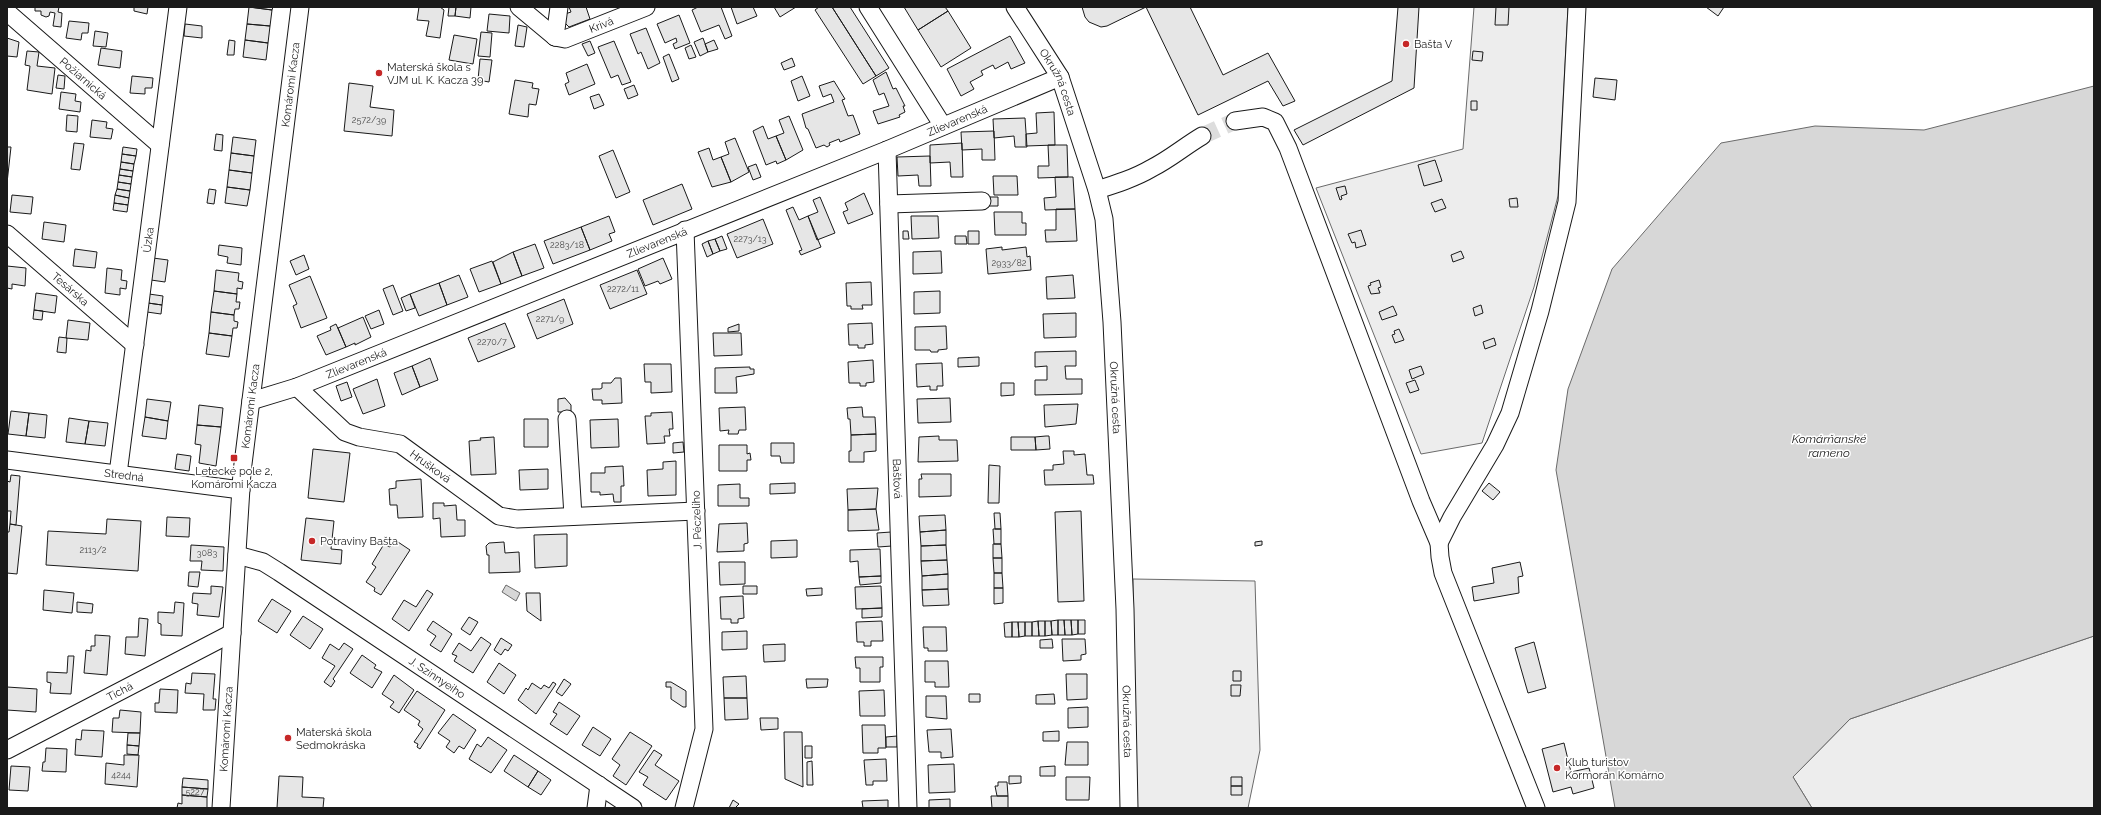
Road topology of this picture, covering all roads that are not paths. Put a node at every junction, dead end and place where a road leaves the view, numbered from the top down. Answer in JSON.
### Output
{"nodes":[{"id":1,"x":178,"y":7,"type":"edge"},
{"id":2,"x":300,"y":7,"type":"edge"},
{"id":3,"x":520,"y":7,"type":"edge"},
{"id":4,"x":559,"y":7,"type":"edge"},
{"id":5,"x":646,"y":7,"type":"edge"},
{"id":6,"x":868,"y":7,"type":"edge"},
{"id":7,"x":1015,"y":7,"type":"edge"},
{"id":8,"x":1577,"y":7,"type":"edge"},
{"id":9,"x":7,"y":12,"type":"edge"},
{"id":10,"x":555,"y":37,"type":"junction"},
{"id":11,"x":1060,"y":77,"type":"junction"},
{"id":12,"x":1235,"y":121,"type":"tunnel mouth"},
{"id":13,"x":943,"y":126,"type":"junction"},
{"id":14,"x":1202,"y":136,"type":"tunnel mouth"},
{"id":15,"x":160,"y":145,"type":"junction"},
{"id":16,"x":887,"y":150,"type":"junction"},
{"id":17,"x":1097,"y":190,"type":"junction"},
{"id":18,"x":982,"y":201,"type":"dead end"},
{"id":19,"x":889,"y":204,"type":"junction"},
{"id":20,"x":685,"y":230,"type":"junction"},
{"id":21,"x":7,"y":234,"type":"edge"},
{"id":22,"x":135,"y":345,"type":"junction"},
{"id":23,"x":297,"y":387,"type":"junction"},
{"id":24,"x":251,"y":401,"type":"junction"},
{"id":25,"x":567,"y":419,"type":"dead end"},
{"id":26,"x":7,"y":460,"type":"edge"},
{"id":27,"x":118,"y":474,"type":"junction"},
{"id":28,"x":241,"y":490,"type":"junction"},
{"id":29,"x":696,"y":511,"type":"junction"},
{"id":30,"x":573,"y":516,"type":"junction"},
{"id":31,"x":1440,"y":543,"type":"junction"},
{"id":32,"x":237,"y":555,"type":"junction"},
{"id":33,"x":232,"y":633,"type":"junction"},
{"id":34,"x":7,"y":750,"type":"edge"},
{"id":35,"x":599,"y":785,"type":"junction"},
{"id":36,"x":221,"y":808,"type":"edge"},
{"id":37,"x":596,"y":808,"type":"edge"},
{"id":38,"x":633,"y":808,"type":"edge"},
{"id":39,"x":684,"y":808,"type":"edge"},
{"id":40,"x":908,"y":808,"type":"edge"},
{"id":41,"x":1129,"y":808,"type":"edge"},
{"id":42,"x":1536,"y":808,"type":"edge"}],
"edges":[{"from":1,"to":15,"type":"street","name":"Úzka"},
{"from":2,"to":24,"type":"street","name":"Komáromi Kacza"},
{"from":3,"to":10,"type":"street"},
{"from":4,"to":10,"type":"street"},
{"from":5,"to":10,"type":"street","name":"Krivá"},
{"from":6,"to":13,"type":"street"},
{"from":7,"to":11,"type":"street","name":"Okružná cesta"},
{"from":8,"to":31,"type":"street"},
{"from":9,"to":15,"type":"street","name":"Požiarnická"},
{"from":11,"to":13,"type":"street","name":"Zlievarenská"},
{"from":11,"to":17,"type":"street","name":"Okružná cesta"},
{"from":12,"to":31,"type":"street"},
{"from":13,"to":16,"type":"street","name":"Zlievarenská"},
{"from":14,"to":17,"type":"street"},
{"from":15,"to":22,"type":"street","name":"Úzka"},
{"from":16,"to":19,"type":"street","name":"Baštová"},
{"from":16,"to":20,"type":"street","name":"Zlievarenská"},
{"from":17,"to":41,"type":"street","name":"Okružná cesta"},
{"from":18,"to":19,"type":"street"},
{"from":19,"to":40,"type":"street","name":"Baštová"},
{"from":20,"to":23,"type":"street","name":"Zlievarenská"},
{"from":20,"to":29,"type":"street","name":"J. Péczeliho"},
{"from":21,"to":22,"type":"street","name":"Tesárska"},
{"from":22,"to":27,"type":"street","name":"Úzka"},
{"from":23,"to":24,"type":"street","name":"Zlievarenská"},
{"from":23,"to":30,"type":"street","name":"Hrušková"},
{"from":24,"to":28,"type":"street","name":"Komáromi Kacza"},
{"from":25,"to":30,"type":"street"},
{"from":26,"to":27,"type":"street","name":"Stredná"},
{"from":27,"to":28,"type":"street","name":"Stredná"},
{"from":28,"to":32,"type":"street","name":"Komáromi Kacza"},
{"from":29,"to":30,"type":"street","name":"Hrušková"},
{"from":29,"to":39,"type":"street","name":"J. Péczeliho"},
{"from":31,"to":42,"type":"street"},
{"from":32,"to":33,"type":"street","name":"Komáromi Kacza"},
{"from":32,"to":35,"type":"street","name":"J. Szinnyeiho"},
{"from":33,"to":34,"type":"street","name":"Tichá"},
{"from":33,"to":36,"type":"street","name":"Komáromi Kacza"},
{"from":35,"to":37,"type":"street"},
{"from":35,"to":38,"type":"street","name":"J. Szinnyeiho"}]}
